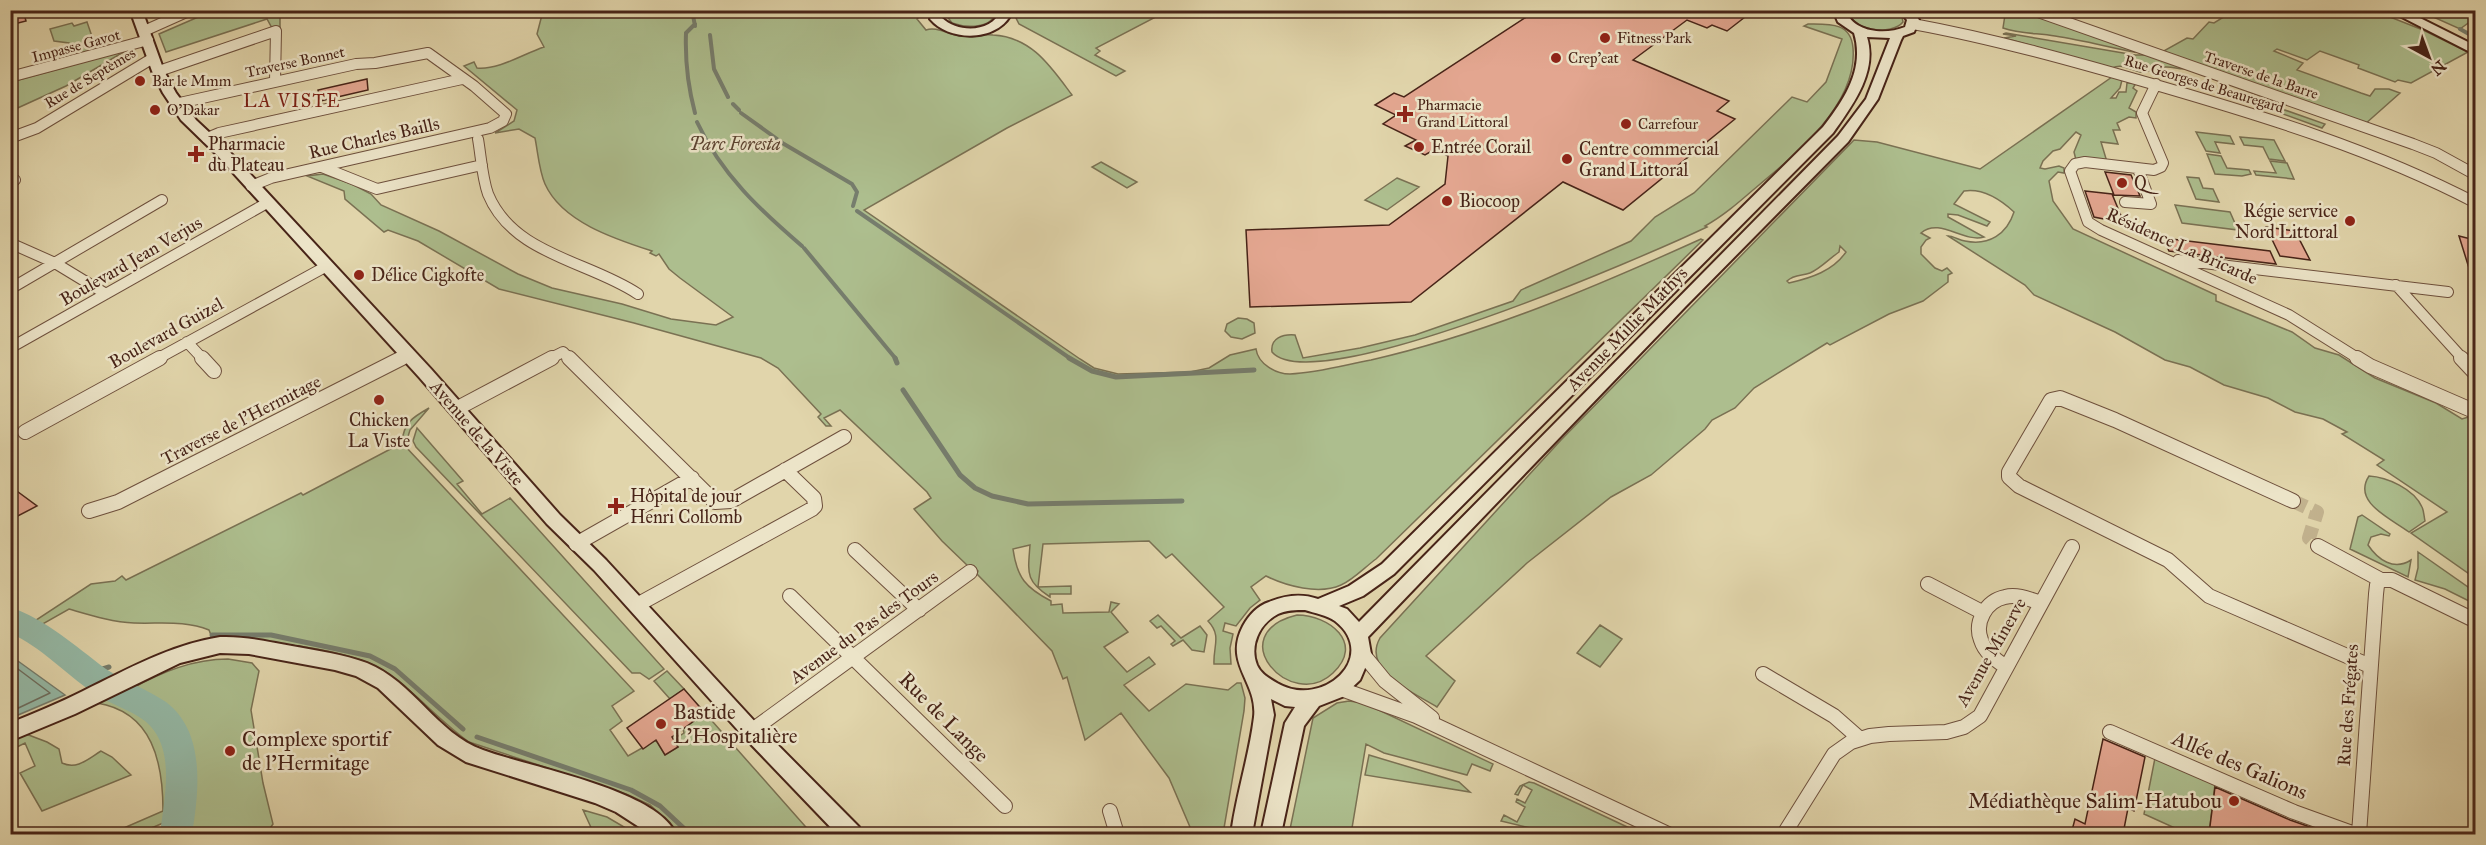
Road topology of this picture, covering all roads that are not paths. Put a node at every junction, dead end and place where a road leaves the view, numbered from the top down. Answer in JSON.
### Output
{"nodes":[{"id":1,"x":136,"y":10,"type":"edge"},
{"id":2,"x":191,"y":10,"type":"edge"},
{"id":3,"x":939,"y":10,"type":"edge"},
{"id":4,"x":1839,"y":10,"type":"edge"},
{"id":5,"x":2032,"y":10,"type":"edge"},
{"id":6,"x":2394,"y":10,"type":"edge"},
{"id":7,"x":2411,"y":10,"type":"edge"},
{"id":8,"x":1008,"y":11,"type":"edge"},
{"id":9,"x":1909,"y":17,"type":"edge"},
{"id":10,"x":1859,"y":30,"type":"junction"},
{"id":11,"x":1898,"y":34,"type":"junction"},
{"id":12,"x":146,"y":36,"type":"junction"},
{"id":13,"x":2475,"y":42,"type":"edge"},
{"id":14,"x":2475,"y":51,"type":"edge"},
{"id":15,"x":156,"y":64,"type":"junction"},
{"id":16,"x":10,"y":77,"type":"edge"},
{"id":17,"x":462,"y":79,"type":"junction"},
{"id":18,"x":274,"y":81,"type":"junction"},
{"id":19,"x":2156,"y":84,"type":"junction"},
{"id":20,"x":175,"y":104,"type":"junction"},
{"id":21,"x":10,"y":138,"type":"edge"},
{"id":22,"x":207,"y":138,"type":"junction"},
{"id":23,"x":478,"y":139,"type":"dead end"},
{"id":24,"x":482,"y":165,"type":"junction"},
{"id":25,"x":322,"y":167,"type":"junction"},
{"id":26,"x":2138,"y":168,"type":"junction"},
{"id":27,"x":2475,"y":175,"type":"edge"},
{"id":28,"x":250,"y":186,"type":"junction"},
{"id":29,"x":162,"y":200,"type":"dead end"},
{"id":30,"x":2125,"y":202,"type":"dead end"},
{"id":31,"x":267,"y":203,"type":"junction"},
{"id":32,"x":2475,"y":203,"type":"edge"},
{"id":33,"x":10,"y":243,"type":"edge"},
{"id":34,"x":2166,"y":259,"type":"junction"},
{"id":35,"x":55,"y":263,"type":"junction"},
{"id":36,"x":325,"y":267,"type":"junction"},
{"id":37,"x":2396,"y":285,"type":"junction"},
{"id":38,"x":10,"y":289,"type":"edge"},
{"id":39,"x":2448,"y":292,"type":"dead end"},
{"id":40,"x":106,"y":294,"type":"junction"},
{"id":41,"x":638,"y":294,"type":"dead end"},
{"id":42,"x":187,"y":342,"type":"junction"},
{"id":43,"x":10,"y":348,"type":"edge"},
{"id":44,"x":408,"y":356,"type":"junction"},
{"id":45,"x":214,"y":371,"type":"dead end"},
{"id":46,"x":2475,"y":374,"type":"edge"},
{"id":47,"x":456,"y":409,"type":"junction"},
{"id":48,"x":2475,"y":412,"type":"edge"},
{"id":49,"x":25,"y":432,"type":"dead end"},
{"id":50,"x":844,"y":436,"type":"dead end"},
{"id":51,"x":785,"y":470,"type":"junction"},
{"id":52,"x":692,"y":478,"type":"junction"},
{"id":53,"x":2293,"y":501,"type":"tunnel mouth"},
{"id":54,"x":89,"y":511,"type":"dead end"},
{"id":55,"x":576,"y":544,"type":"junction"},
{"id":56,"x":2318,"y":546,"type":"dead end"},
{"id":57,"x":2073,"y":547,"type":"dead end"},
{"id":58,"x":855,"y":550,"type":"dead end"},
{"id":59,"x":970,"y":572,"type":"dead end"},
{"id":60,"x":2381,"y":580,"type":"junction"},
{"id":61,"x":1928,"y":584,"type":"dead end"},
{"id":62,"x":790,"y":596,"type":"dead end"},
{"id":63,"x":2041,"y":603,"type":"junction"},
{"id":64,"x":637,"y":605,"type":"junction"},
{"id":65,"x":1323,"y":605,"type":"junction"},
{"id":66,"x":919,"y":609,"type":"junction"},
{"id":67,"x":1982,"y":612,"type":"junction"},
{"id":68,"x":2475,"y":621,"type":"edge"},
{"id":69,"x":1360,"y":644,"type":"junction"},
{"id":70,"x":854,"y":657,"type":"junction"},
{"id":71,"x":2370,"y":666,"type":"junction"},
{"id":72,"x":2006,"y":667,"type":"junction"},
{"id":73,"x":1763,"y":674,"type":"dead end"},
{"id":74,"x":1258,"y":681,"type":"junction"},
{"id":75,"x":1341,"y":689,"type":"junction"},
{"id":76,"x":1313,"y":699,"type":"junction"},
{"id":77,"x":1447,"y":729,"type":"junction"},
{"id":78,"x":751,"y":731,"type":"junction"},
{"id":79,"x":10,"y":732,"type":"edge"},
{"id":80,"x":2110,"y":732,"type":"dead end"},
{"id":81,"x":1859,"y":738,"type":"junction"},
{"id":82,"x":1005,"y":806,"type":"dead end"},
{"id":83,"x":1110,"y":811,"type":"dead end"},
{"id":84,"x":664,"y":834,"type":"edge"},
{"id":85,"x":851,"y":834,"type":"edge"},
{"id":86,"x":1117,"y":834,"type":"edge"},
{"id":87,"x":1240,"y":834,"type":"edge"},
{"id":88,"x":1271,"y":834,"type":"edge"},
{"id":89,"x":1668,"y":834,"type":"edge"},
{"id":90,"x":1784,"y":834,"type":"edge"},
{"id":91,"x":2357,"y":834,"type":"edge"}],
"edges":[{"from":1,"to":12,"type":"street","name":"Avenue de la Viste"},
{"from":2,"to":12,"type":"street","name":"Impasse Gavot"},
{"from":3,"to":8,"type":"street"},
{"from":4,"to":10,"type":"street"},
{"from":5,"to":27,"type":"street","name":"Traverse de la Barre"},
{"from":6,"to":14,"type":"street"},
{"from":7,"to":13,"type":"street"},
{"from":9,"to":11,"type":"street"},
{"from":9,"to":19,"type":"street","name":"Rue Georges de Beauregard"},
{"from":10,"to":11,"type":"street"},
{"from":10,"to":65,"type":"street","name":"Avenue Millie Mathys"},
{"from":11,"to":69,"type":"street","name":"Avenue Millie Mathys"},
{"from":12,"to":15,"type":"street","name":"Avenue de la Viste"},
{"from":12,"to":16,"type":"street","name":"Impasse Gavot"},
{"from":15,"to":18,"type":"street","name":"Rue de Septèmes"},
{"from":15,"to":20,"type":"street","name":"Avenue de la Viste"},
{"from":15,"to":21,"type":"street","name":"Rue de Septèmes"},
{"from":17,"to":18,"type":"street","name":"Traverse Bonnet"},
{"from":17,"to":22,"type":"street"},
{"from":17,"to":25,"type":"street","name":"Rue Charles Baills"},
{"from":18,"to":20,"type":"street","name":"Traverse Bonnet"},
{"from":19,"to":26,"type":"street","name":"Résidence La Bricarde"},
{"from":19,"to":32,"type":"street","name":"Rue Georges de Beauregard"},
{"from":20,"to":22,"type":"street","name":"Avenue de la Viste"},
{"from":22,"to":28,"type":"street","name":"Avenue de la Viste"},
{"from":23,"to":24,"type":"street"},
{"from":24,"to":25,"type":"street"},
{"from":24,"to":41,"type":"street"},
{"from":25,"to":28,"type":"street","name":"Rue Charles Baills"},
{"from":26,"to":30,"type":"street"},
{"from":26,"to":34,"type":"street","name":"Résidence La Bricarde"},
{"from":28,"to":31,"type":"street","name":"Avenue de la Viste"},
{"from":29,"to":35,"type":"street"},
{"from":31,"to":36,"type":"street","name":"Avenue de la Viste"},
{"from":31,"to":40,"type":"street","name":"Boulevard Jean Verjus"},
{"from":33,"to":35,"type":"street"},
{"from":34,"to":37,"type":"street"},
{"from":34,"to":48,"type":"street","name":"Résidence La Bricarde"},
{"from":35,"to":38,"type":"street"},
{"from":35,"to":40,"type":"street"},
{"from":36,"to":42,"type":"street","name":"Boulevard Guizel"},
{"from":36,"to":44,"type":"street","name":"Avenue de la Viste"},
{"from":37,"to":39,"type":"street"},
{"from":37,"to":46,"type":"street"},
{"from":40,"to":43,"type":"street","name":"Boulevard Jean Verjus"},
{"from":42,"to":45,"type":"street"},
{"from":42,"to":49,"type":"street","name":"Boulevard Guizel"},
{"from":44,"to":47,"type":"street","name":"Avenue de la Viste"},
{"from":44,"to":54,"type":"street","name":"Traverse de l'Hermitage"},
{"from":47,"to":52,"type":"street"},
{"from":47,"to":55,"type":"street","name":"Avenue de la Viste"},
{"from":50,"to":51,"type":"street"},
{"from":51,"to":52,"type":"street"},
{"from":51,"to":64,"type":"street"},
{"from":52,"to":55,"type":"street"},
{"from":53,"to":71,"type":"street"},
{"from":55,"to":64,"type":"street","name":"Avenue de la Viste"},
{"from":56,"to":60,"type":"street"},
{"from":57,"to":63,"type":"street","name":"Avenue Minerve"},
{"from":58,"to":66,"type":"street"},
{"from":59,"to":66,"type":"street","name":"Avenue du Pas des Tours"},
{"from":60,"to":68,"type":"street"},
{"from":60,"to":71,"type":"street","name":"Rue des Frégates"},
{"from":61,"to":67,"type":"street"},
{"from":62,"to":70,"type":"street","name":"Rue de Lange"},
{"from":63,"to":67,"type":"street"},
{"from":63,"to":72,"type":"street","name":"Avenue Minerve"},
{"from":64,"to":78,"type":"street","name":"Avenue de la Viste"},
{"from":65,"to":69,"type":"street"},
{"from":65,"to":74,"type":"street"},
{"from":66,"to":70,"type":"street","name":"Avenue du Pas des Tours"},
{"from":67,"to":72,"type":"street"},
{"from":69,"to":75,"type":"street"},
{"from":69,"to":77,"type":"street"},
{"from":70,"to":78,"type":"street","name":"Avenue du Pas des Tours"},
{"from":70,"to":82,"type":"street","name":"Rue de Lange"},
{"from":71,"to":91,"type":"street","name":"Rue des Frégates"},
{"from":72,"to":81,"type":"street","name":"Avenue Minerve"},
{"from":73,"to":81,"type":"street"},
{"from":74,"to":76,"type":"street"},
{"from":74,"to":87,"type":"street"},
{"from":75,"to":76,"type":"street"},
{"from":75,"to":77,"type":"street"},
{"from":76,"to":88,"type":"street"},
{"from":77,"to":89,"type":"street"},
{"from":78,"to":85,"type":"street","name":"Avenue de la Viste"},
{"from":79,"to":84,"type":"street"},
{"from":80,"to":91,"type":"street","name":"Allée des Galions"},
{"from":81,"to":90,"type":"street","name":"Avenue Minerve"},
{"from":83,"to":86,"type":"street"}]}
